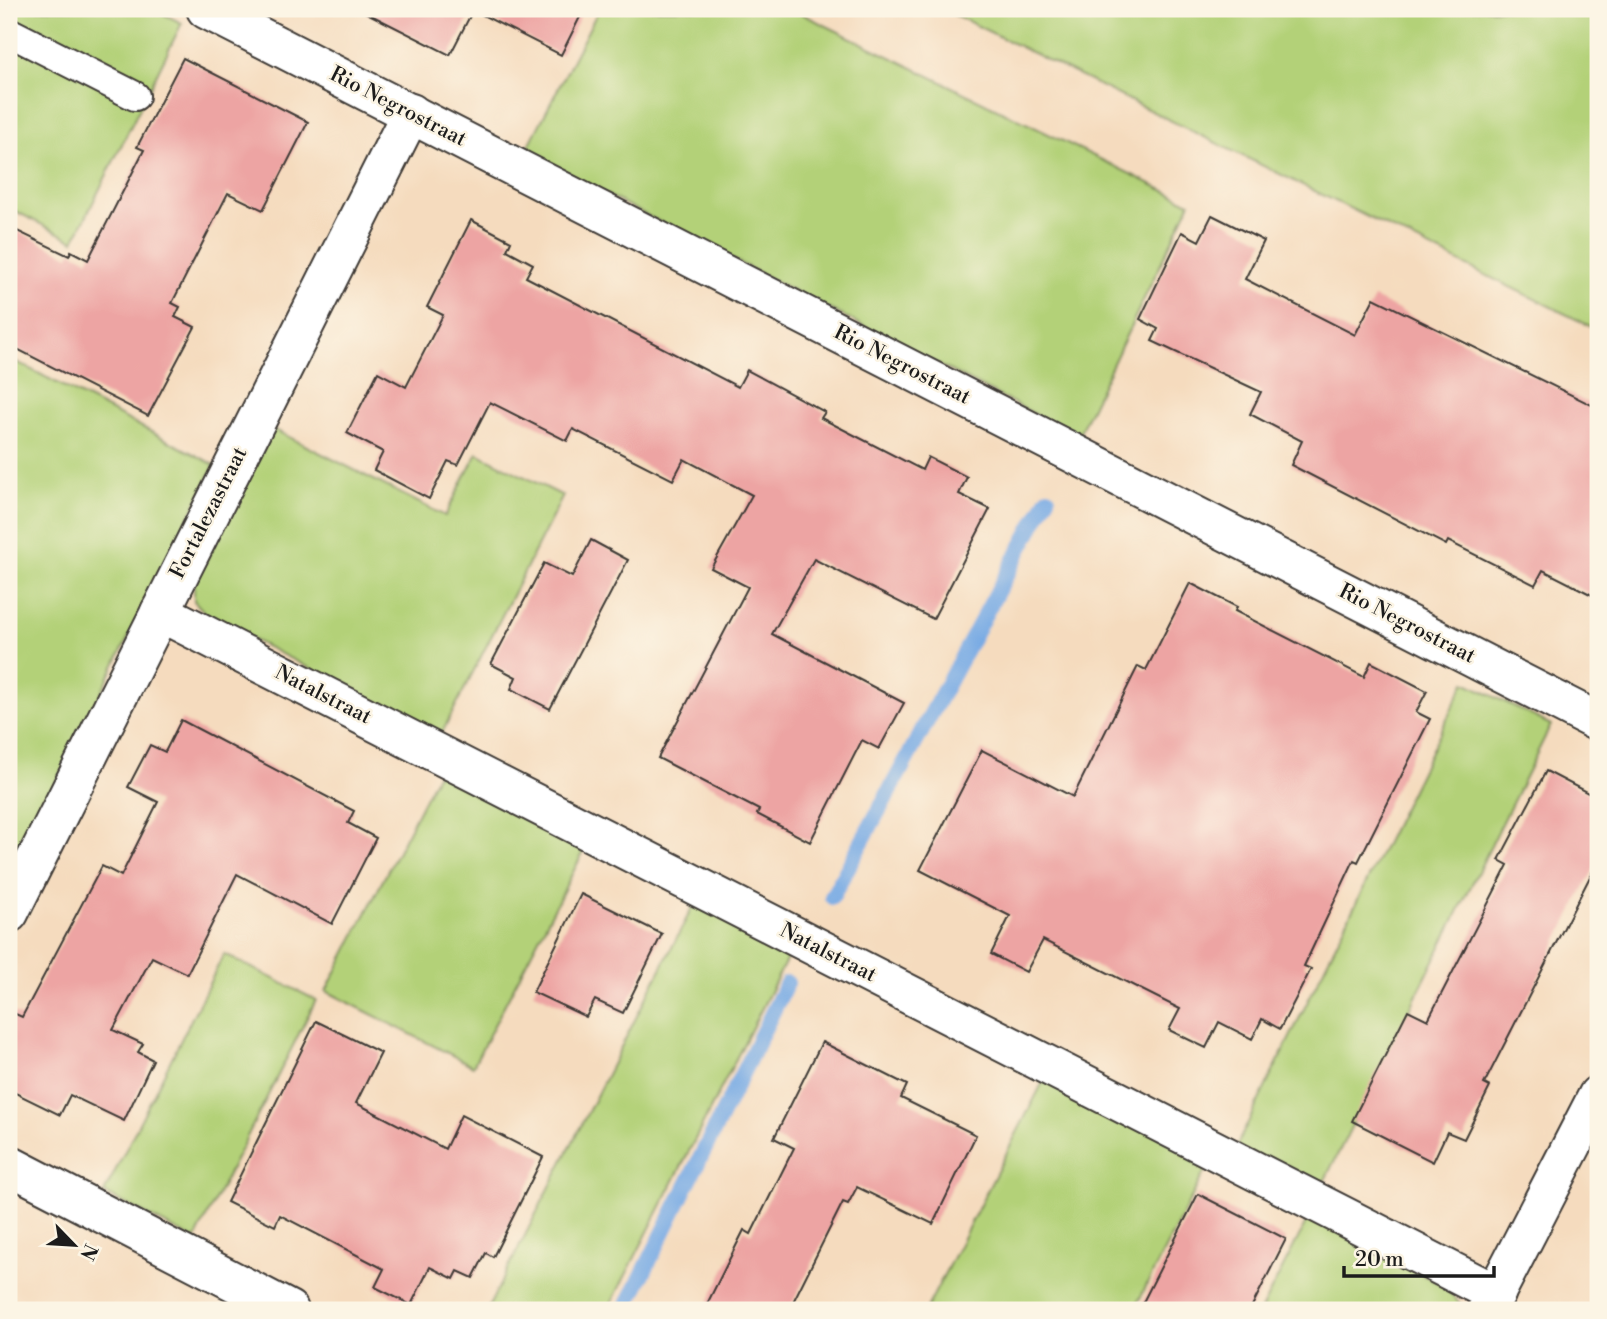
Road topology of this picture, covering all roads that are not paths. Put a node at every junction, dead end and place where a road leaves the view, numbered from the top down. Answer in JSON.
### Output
{"nodes":[{"id":1,"x":206,"y":9,"type":"edge"},
{"id":2,"x":9,"y":32,"type":"edge"},
{"id":3,"x":135,"y":96,"type":"dead end"},
{"id":4,"x":411,"y":113,"type":"junction"},
{"id":5,"x":160,"y":612,"type":"junction"},
{"id":6,"x":1598,"y":722,"type":"edge"},
{"id":7,"x":9,"y":913,"type":"edge"},
{"id":8,"x":1598,"y":1095,"type":"edge"},
{"id":9,"x":9,"y":1165,"type":"edge"},
{"id":10,"x":1491,"y":1302,"type":"edge"},
{"id":11,"x":289,"y":1310,"type":"edge"}],
"edges":[{"from":1,"to":4,"type":"street","name":"Rio Negrostraat"},
{"from":2,"to":3,"type":"lane"},
{"from":4,"to":5,"type":"street","name":"Fortalezastraat"},
{"from":4,"to":6,"type":"street","name":"Rio Negrostraat"},
{"from":5,"to":7,"type":"street","name":"Fortalezastraat"},
{"from":5,"to":10,"type":"street","name":"Natalstraat"},
{"from":8,"to":10,"type":"street"},
{"from":9,"to":11,"type":"street"}]}
